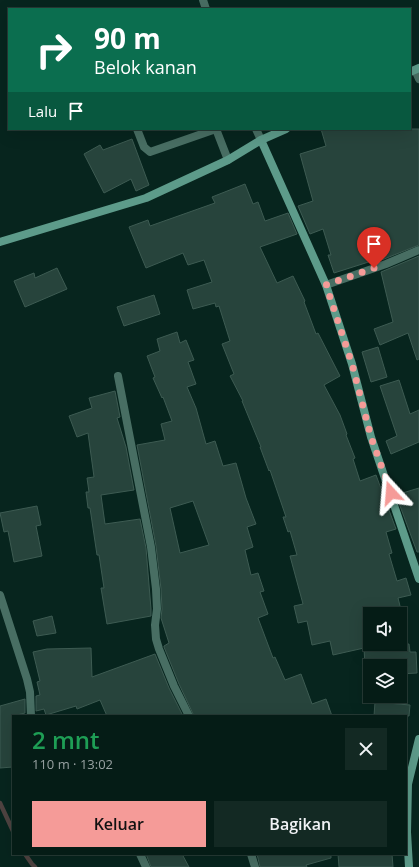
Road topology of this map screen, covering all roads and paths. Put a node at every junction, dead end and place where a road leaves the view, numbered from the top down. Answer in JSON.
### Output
{"nodes":[{"id":1,"x":415,"y":70,"type":"edge"},
{"id":2,"x":419,"y":79,"type":"edge"},
{"id":3,"x":137,"y":130,"type":"edge"},
{"id":4,"x":213,"y":130,"type":"edge"},
{"id":5,"x":216,"y":130,"type":"edge"},
{"id":6,"x":256,"y":130,"type":"edge"},
{"id":7,"x":284,"y":130,"type":"edge"},
{"id":8,"x":261,"y":140,"type":"junction"},
{"id":9,"x":228,"y":160,"type":"junction"},
{"id":10,"x":0,"y":242,"type":"edge"},
{"id":11,"x":419,"y":250,"type":"edge"},
{"id":12,"x":326,"y":285,"type":"junction"},
{"id":13,"x":118,"y":376,"type":"dead end"},
{"id":14,"x":419,"y":579,"type":"edge"},
{"id":15,"x":0,"y":595,"type":"edge"},
{"id":16,"x":31,"y":715,"type":"edge"},
{"id":17,"x":188,"y":715,"type":"edge"},
{"id":18,"x":419,"y":739,"type":"edge"},
{"id":19,"x":407,"y":832,"type":"edge"},
{"id":20,"x":140,"y":855,"type":"edge"},
{"id":21,"x":251,"y":855,"type":"edge"},
{"id":22,"x":146,"y":867,"type":"edge"},
{"id":23,"x":255,"y":867,"type":"edge"},
{"id":24,"x":409,"y":867,"type":"edge"}],
"edges":[{"from":1,"to":2,"type":"street"},
{"from":3,"to":4,"type":"street"},
{"from":5,"to":9,"type":"street"},
{"from":6,"to":8,"type":"street"},
{"from":7,"to":8,"type":"street"},
{"from":8,"to":9,"type":"street"},
{"from":8,"to":12,"type":"street"},
{"from":9,"to":10,"type":"street"},
{"from":11,"to":12,"type":"street"},
{"from":12,"to":14,"type":"street"},
{"from":13,"to":17,"type":"street"},
{"from":15,"to":16,"type":"street"},
{"from":18,"to":19,"type":"street"},
{"from":19,"to":24,"type":"street"},
{"from":20,"to":22,"type":"street"},
{"from":21,"to":23,"type":"street"}]}
